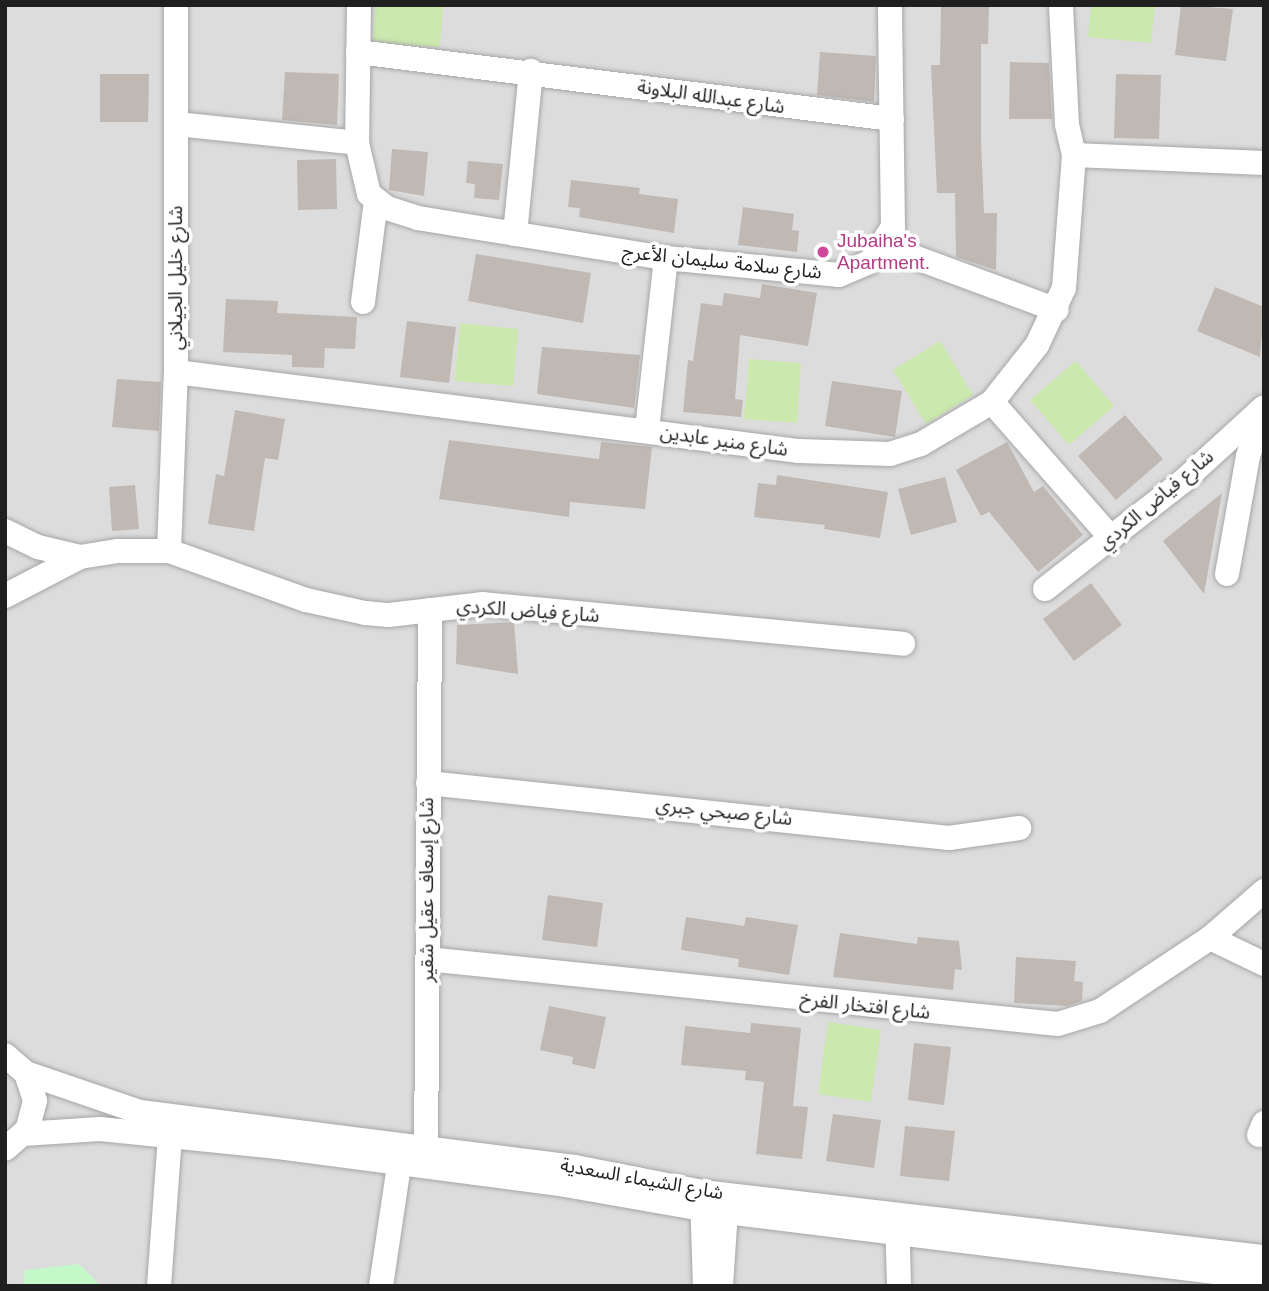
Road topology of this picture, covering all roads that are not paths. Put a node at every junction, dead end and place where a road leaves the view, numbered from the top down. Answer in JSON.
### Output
{"nodes":[{"id":1,"x":176,"y":5,"type":"edge"},
{"id":2,"x":359,"y":5,"type":"edge"},
{"id":3,"x":890,"y":5,"type":"edge"},
{"id":4,"x":1060,"y":5,"type":"edge"},
{"id":5,"x":358,"y":52,"type":"junction"},
{"id":6,"x":531,"y":71,"type":"junction"},
{"id":7,"x":892,"y":119,"type":"junction"},
{"id":8,"x":177,"y":124,"type":"junction"},
{"id":9,"x":357,"y":143,"type":"junction"},
{"id":10,"x":1074,"y":155,"type":"junction"},
{"id":11,"x":1264,"y":163,"type":"edge"},
{"id":12,"x":376,"y":201,"type":"junction"},
{"id":13,"x":515,"y":234,"type":"junction"},
{"id":14,"x":884,"y":246,"type":"junction"},
{"id":15,"x":666,"y":258,"type":"junction"},
{"id":16,"x":363,"y":302,"type":"dead end"},
{"id":17,"x":1057,"y":310,"type":"junction"},
{"id":18,"x":176,"y":372,"type":"junction"},
{"id":19,"x":992,"y":402,"type":"junction"},
{"id":20,"x":1264,"y":407,"type":"edge"},
{"id":21,"x":1264,"y":412,"type":"edge"},
{"id":22,"x":647,"y":430,"type":"junction"},
{"id":23,"x":5,"y":531,"type":"edge"},
{"id":24,"x":1111,"y":538,"type":"junction"},
{"id":25,"x":169,"y":551,"type":"junction"},
{"id":26,"x":80,"y":558,"type":"junction"},
{"id":27,"x":1227,"y":574,"type":"dead end"},
{"id":28,"x":1045,"y":589,"type":"dead end"},
{"id":29,"x":5,"y":596,"type":"edge"},
{"id":30,"x":430,"y":610,"type":"junction"},
{"id":31,"x":903,"y":644,"type":"dead end"},
{"id":32,"x":428,"y":783,"type":"junction"},
{"id":33,"x":1019,"y":828,"type":"dead end"},
{"id":34,"x":1264,"y":891,"type":"edge"},
{"id":35,"x":1210,"y":938,"type":"junction"},
{"id":36,"x":427,"y":958,"type":"junction"},
{"id":37,"x":1264,"y":964,"type":"edge"},
{"id":38,"x":5,"y":1055,"type":"edge"},
{"id":39,"x":26,"y":1073,"type":"junction"},
{"id":40,"x":170,"y":1135,"type":"junction"},
{"id":41,"x":11,"y":1148,"type":"edge"},
{"id":42,"x":427,"y":1158,"type":"junction"},
{"id":43,"x":399,"y":1165,"type":"junction"},
{"id":44,"x":714,"y":1202,"type":"junction"},
{"id":45,"x":897,"y":1223,"type":"junction"},
{"id":46,"x":1264,"y":1257,"type":"edge"},
{"id":47,"x":1264,"y":1278,"type":"edge"},
{"id":48,"x":159,"y":1286,"type":"edge"},
{"id":49,"x":381,"y":1286,"type":"edge"},
{"id":50,"x":705,"y":1286,"type":"edge"},
{"id":51,"x":721,"y":1286,"type":"edge"},
{"id":52,"x":899,"y":1286,"type":"edge"}],
"edges":[{"from":1,"to":8,"type":"street","name":"شارع خليل الجيلاني"},
{"from":2,"to":5,"type":"street"},
{"from":3,"to":7,"type":"street"},
{"from":4,"to":10,"type":"street","name":"شارع منير عابدين"},
{"from":5,"to":6,"type":"street","name":"شارع عبدالله البلاونة"},
{"from":5,"to":9,"type":"street"},
{"from":6,"to":7,"type":"street","name":"شارع عبدالله البلاونة"},
{"from":6,"to":13,"type":"street"},
{"from":7,"to":14,"type":"street"},
{"from":8,"to":9,"type":"street"},
{"from":8,"to":18,"type":"street","name":"شارع خليل الجيلاني"},
{"from":9,"to":12,"type":"street"},
{"from":10,"to":11,"type":"street"},
{"from":10,"to":17,"type":"street","name":"شارع منير عابدين"},
{"from":12,"to":13,"type":"street","name":"شارع سلامة سليمان الأعرج"},
{"from":12,"to":16,"type":"street"},
{"from":13,"to":15,"type":"street","name":"شارع سلامة سليمان الأعرج"},
{"from":14,"to":15,"type":"street","name":"شارع سلامة سليمان الأعرج"},
{"from":14,"to":17,"type":"street"},
{"from":15,"to":22,"type":"street"},
{"from":17,"to":19,"type":"street","name":"شارع منير عابدين"},
{"from":18,"to":22,"type":"street","name":"شارع منير عابدين"},
{"from":18,"to":25,"type":"street","name":"شارع خليل الجيلاني"},
{"from":19,"to":22,"type":"street","name":"شارع منير عابدين"},
{"from":19,"to":24,"type":"street"},
{"from":20,"to":24,"type":"street","name":"شارع فياض الكردي"},
{"from":21,"to":27,"type":"street"},
{"from":23,"to":26,"type":"street","name":"شارع فياض الكردي"},
{"from":24,"to":28,"type":"street","name":"شارع فياض الكردي"},
{"from":25,"to":26,"type":"street","name":"شارع فياض الكردي"},
{"from":25,"to":30,"type":"street","name":"شارع فياض الكردي"},
{"from":26,"to":29,"type":"street","name":"شارع فياض الكردي"},
{"from":30,"to":31,"type":"street","name":"شارع فياض الكردي"},
{"from":30,"to":32,"type":"street","name":"شارع إسعاف عقيل شقير"},
{"from":32,"to":33,"type":"street","name":"شارع صبحي جبري"},
{"from":32,"to":36,"type":"street","name":"شارع إسعاف عقيل شقير"},
{"from":34,"to":35,"type":"street","name":"شارع افتخار الفرخ"},
{"from":35,"to":36,"type":"street","name":"شارع افتخار الفرخ"},
{"from":35,"to":37,"type":"street"},
{"from":36,"to":42,"type":"street","name":"شارع إسعاف عقيل شقير"},
{"from":38,"to":39,"type":"street"},
{"from":39,"to":41,"type":"street"},
{"from":39,"to":42,"type":"street","name":"شارع الشيماء السعدية"},
{"from":40,"to":41,"type":"street","name":"شارع الشيماء السعدية"},
{"from":40,"to":43,"type":"street","name":"شارع الشيماء السعدية"},
{"from":40,"to":48,"type":"street"},
{"from":42,"to":43,"type":"street","name":"شارع الشيماء السعدية"},
{"from":42,"to":44,"type":"street","name":"شارع الشيماء السعدية"},
{"from":43,"to":49,"type":"street"},
{"from":44,"to":45,"type":"street","name":"شارع الشيماء السعدية"},
{"from":44,"to":50,"type":"street"},
{"from":44,"to":51,"type":"street"},
{"from":45,"to":46,"type":"street","name":"شارع الشيماء السعدية"},
{"from":45,"to":47,"type":"street","name":"شارع الشيماء السعدية"},
{"from":45,"to":52,"type":"street"}]}
